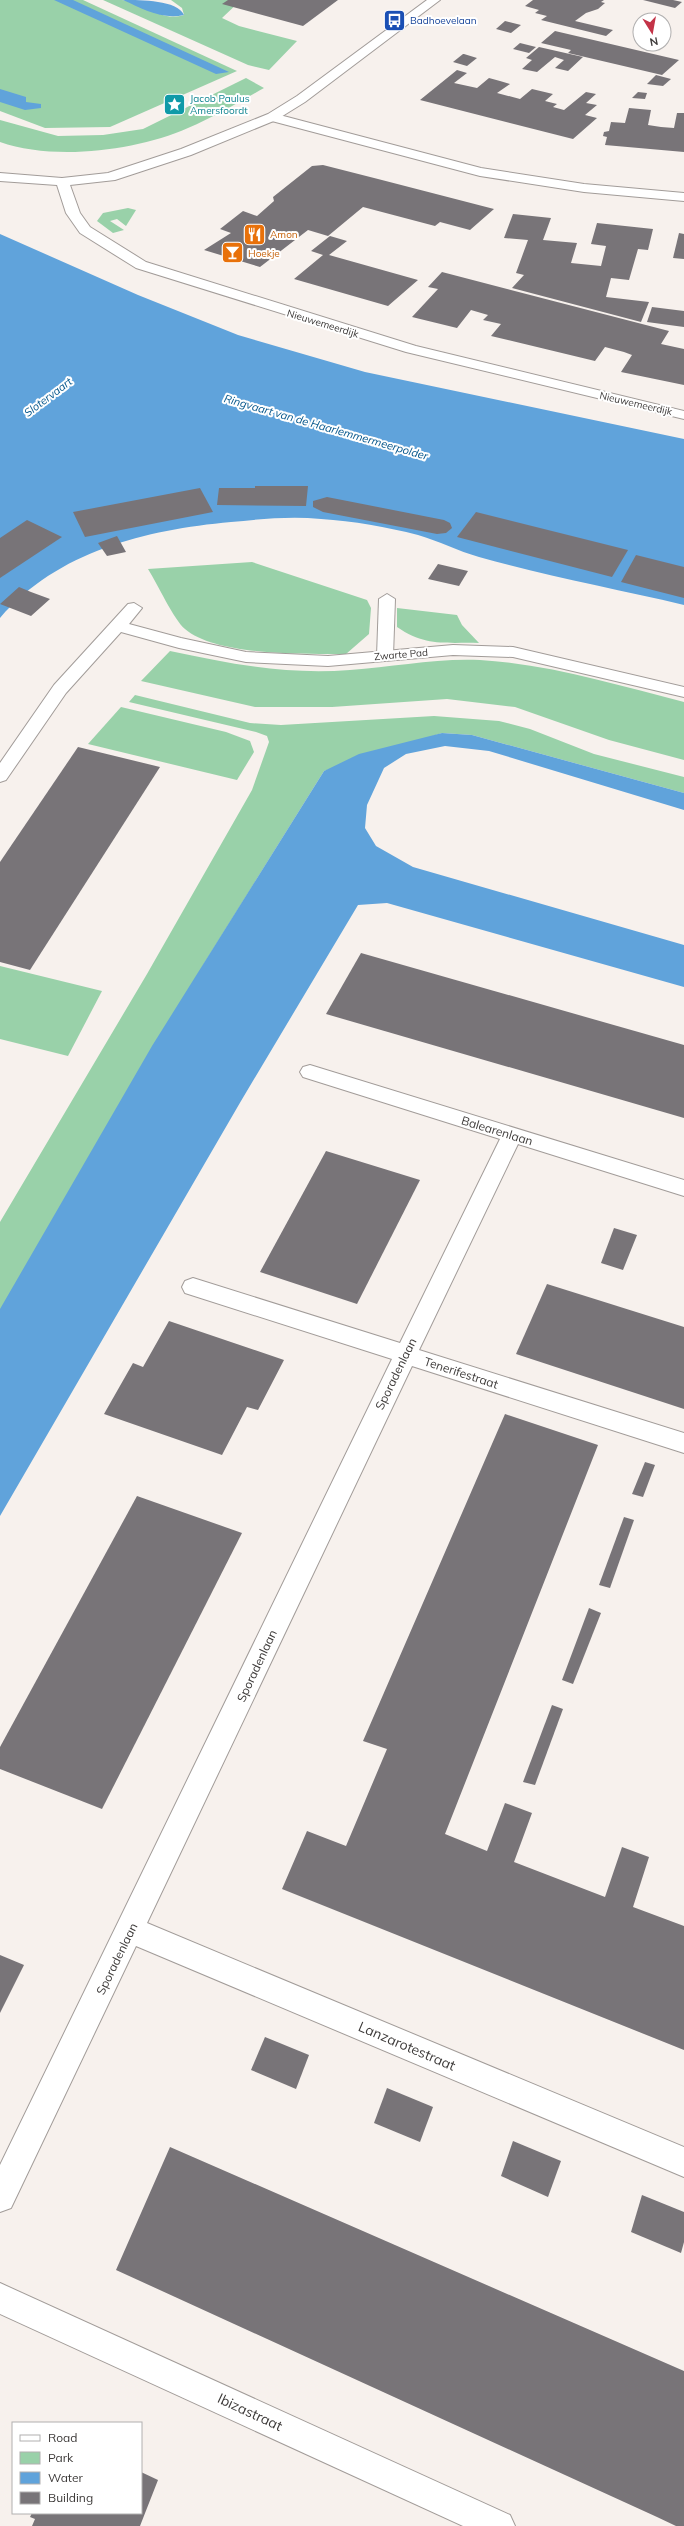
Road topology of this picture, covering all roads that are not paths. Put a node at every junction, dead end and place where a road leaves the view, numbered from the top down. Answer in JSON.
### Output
{"nodes":[{"id":1,"x":434,"y":0,"type":"edge"},
{"id":2,"x":272,"y":117,"type":"junction"},
{"id":3,"x":0,"y":177,"type":"edge"},
{"id":4,"x":62,"y":182,"type":"junction"},
{"id":5,"x":684,"y":197,"type":"edge"},
{"id":6,"x":684,"y":415,"type":"edge"},
{"id":7,"x":387,"y":599,"type":"dead end"},
{"id":8,"x":134,"y":608,"type":"dead end"},
{"id":9,"x":117,"y":626,"type":"junction"},
{"id":10,"x":385,"y":656,"type":"junction"},
{"id":11,"x":684,"y":692,"type":"edge"},
{"id":12,"x":0,"y":776,"type":"edge"},
{"id":13,"x":310,"y":1072,"type":"dead end"},
{"id":14,"x":512,"y":1135,"type":"junction"},
{"id":15,"x":684,"y":1188,"type":"edge"},
{"id":16,"x":193,"y":1287,"type":"dead end"},
{"id":17,"x":405,"y":1355,"type":"junction"},
{"id":18,"x":684,"y":1443,"type":"edge"},
{"id":19,"x":131,"y":1930,"type":"junction"},
{"id":20,"x":684,"y":2162,"type":"edge"},
{"id":21,"x":0,"y":2197,"type":"edge"},
{"id":22,"x":0,"y":2298,"type":"edge"},
{"id":23,"x":499,"y":2526,"type":"edge"}],
"edges":[{"from":1,"to":2,"type":"street"},
{"from":2,"to":4,"type":"street"},
{"from":2,"to":5,"type":"street"},
{"from":3,"to":4,"type":"street"},
{"from":4,"to":6,"type":"street","name":"Nieuwemeerdijk"},
{"from":7,"to":10,"type":"street"},
{"from":8,"to":9,"type":"street"},
{"from":9,"to":10,"type":"street","name":"Zwarte Pad"},
{"from":9,"to":12,"type":"street"},
{"from":10,"to":11,"type":"street","name":"Zwarte Pad"},
{"from":13,"to":14,"type":"street","name":"Balearenlaan"},
{"from":14,"to":15,"type":"street","name":"Balearenlaan"},
{"from":14,"to":17,"type":"street","name":"Sporadenlaan"},
{"from":16,"to":17,"type":"street","name":"Tenerifestraat"},
{"from":17,"to":18,"type":"street","name":"Tenerifestraat"},
{"from":17,"to":19,"type":"street","name":"Sporadenlaan"},
{"from":19,"to":20,"type":"street","name":"Lanzarotestraat"},
{"from":19,"to":21,"type":"street","name":"Sporadenlaan"},
{"from":22,"to":23,"type":"street","name":"Ibizastraat"}]}
